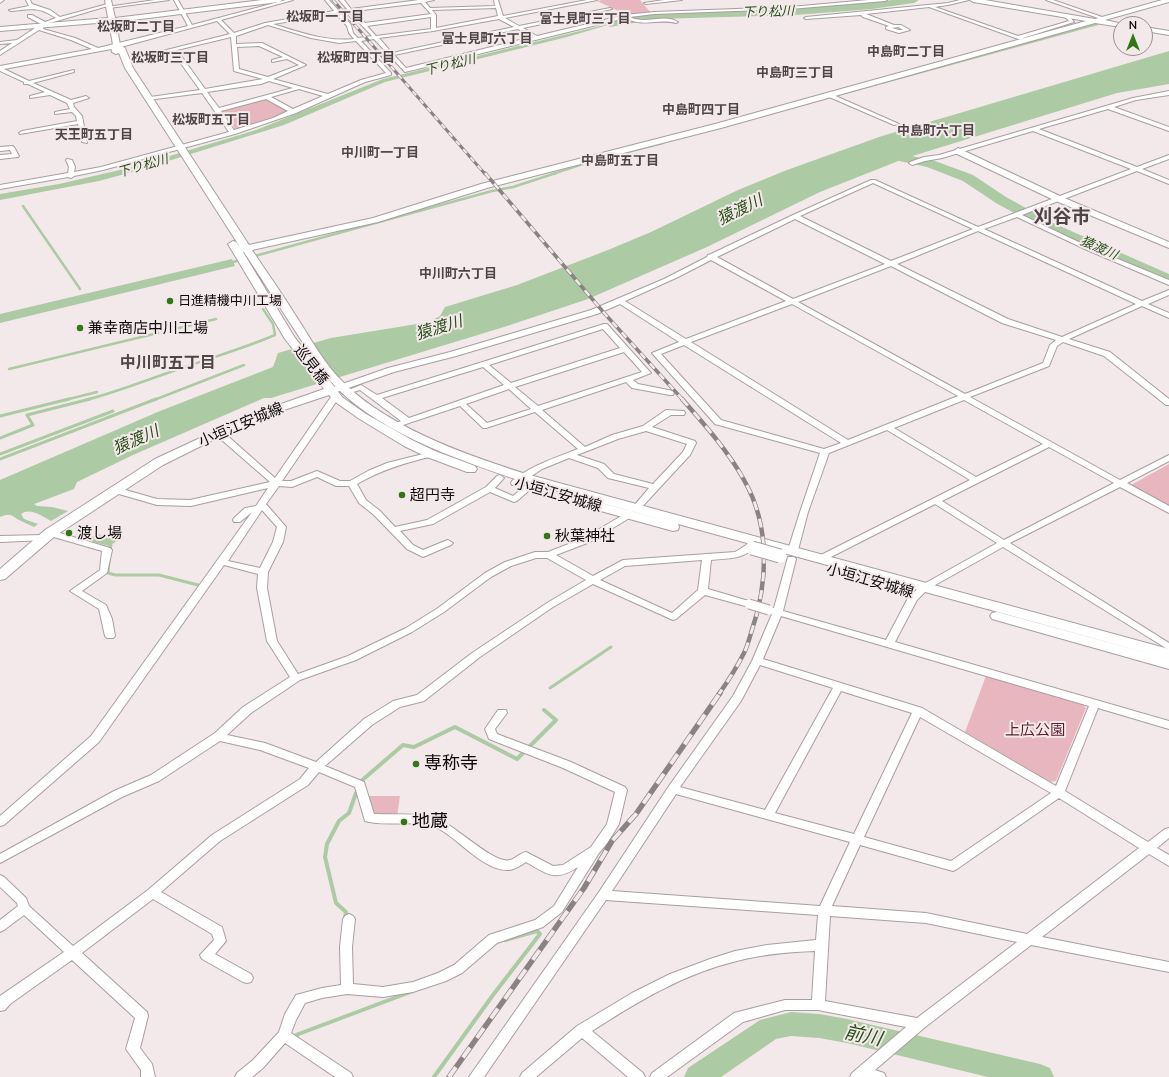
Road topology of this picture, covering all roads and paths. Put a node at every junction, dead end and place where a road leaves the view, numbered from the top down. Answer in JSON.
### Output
{"nodes":[{"id":1,"x":28,"y":0,"type":"edge"},
{"id":2,"x":167,"y":0,"type":"edge"},
{"id":3,"x":176,"y":0,"type":"edge"},
{"id":4,"x":291,"y":0,"type":"edge"},
{"id":5,"x":327,"y":0,"type":"edge"},
{"id":6,"x":341,"y":0,"type":"edge"},
{"id":7,"x":374,"y":0,"type":"edge"},
{"id":8,"x":432,"y":0,"type":"edge"},
{"id":9,"x":496,"y":0,"type":"edge"},
{"id":10,"x":570,"y":0,"type":"edge"},
{"id":11,"x":594,"y":0,"type":"edge"},
{"id":12,"x":680,"y":0,"type":"edge"},
{"id":13,"x":885,"y":0,"type":"edge"},
{"id":14,"x":967,"y":0,"type":"edge"},
{"id":15,"x":973,"y":0,"type":"edge"},
{"id":16,"x":1048,"y":0,"type":"edge"},
{"id":17,"x":1169,"y":0,"type":"edge"},
{"id":18,"x":281,"y":1,"type":"edge"},
{"id":19,"x":422,"y":1,"type":"edge"},
{"id":20,"x":644,"y":1,"type":"edge"},
{"id":21,"x":813,"y":1,"type":"dead end"},
{"id":22,"x":860,"y":1,"type":"edge"},
{"id":23,"x":253,"y":2,"type":"edge"},
{"id":24,"x":108,"y":4,"type":"edge"},
{"id":25,"x":576,"y":4,"type":"junction"},
{"id":26,"x":928,"y":6,"type":"junction"},
{"id":27,"x":37,"y":7,"type":"junction"},
{"id":28,"x":372,"y":7,"type":"junction"},
{"id":29,"x":498,"y":7,"type":"junction"},
{"id":30,"x":428,"y":8,"type":"junction"},
{"id":31,"x":790,"y":8,"type":"junction"},
{"id":32,"x":610,"y":9,"type":"junction"},
{"id":33,"x":12,"y":10,"type":"dead end"},
{"id":34,"x":351,"y":10,"type":"junction"},
{"id":35,"x":184,"y":12,"type":"junction"},
{"id":36,"x":246,"y":12,"type":"junction"},
{"id":37,"x":337,"y":12,"type":"junction"},
{"id":38,"x":654,"y":13,"type":"junction"},
{"id":39,"x":862,"y":13,"type":"junction"},
{"id":40,"x":262,"y":14,"type":"dead end"},
{"id":41,"x":434,"y":15,"type":"junction"},
{"id":42,"x":30,"y":16,"type":"dead end"},
{"id":43,"x":1066,"y":16,"type":"junction"},
{"id":44,"x":626,"y":17,"type":"junction"},
{"id":45,"x":59,"y":18,"type":"junction"},
{"id":46,"x":501,"y":18,"type":"junction"},
{"id":47,"x":806,"y":18,"type":"dead end"},
{"id":48,"x":1103,"y":18,"type":"junction"},
{"id":49,"x":218,"y":19,"type":"junction"},
{"id":50,"x":112,"y":20,"type":"junction"},
{"id":51,"x":1093,"y":21,"type":"junction"},
{"id":52,"x":676,"y":22,"type":"dead end"},
{"id":53,"x":265,"y":24,"type":"junction"},
{"id":54,"x":363,"y":24,"type":"junction"},
{"id":55,"x":1113,"y":24,"type":"edge"},
{"id":56,"x":893,"y":26,"type":"dead end"},
{"id":57,"x":41,"y":27,"type":"junction"},
{"id":58,"x":192,"y":27,"type":"junction"},
{"id":59,"x":520,"y":28,"type":"junction"},
{"id":60,"x":2,"y":29,"type":"edge"},
{"id":61,"x":433,"y":30,"type":"junction"},
{"id":62,"x":1053,"y":30,"type":"junction"},
{"id":63,"x":1153,"y":30,"type":"edge"},
{"id":64,"x":1169,"y":33,"type":"edge"},
{"id":65,"x":233,"y":35,"type":"junction"},
{"id":66,"x":376,"y":37,"type":"junction"},
{"id":67,"x":537,"y":38,"type":"junction"},
{"id":68,"x":358,"y":40,"type":"junction"},
{"id":69,"x":1021,"y":40,"type":"junction"},
{"id":70,"x":19,"y":41,"type":"junction"},
{"id":71,"x":0,"y":43,"type":"edge"},
{"id":72,"x":117,"y":46,"type":"junction"},
{"id":73,"x":234,"y":46,"type":"junction"},
{"id":74,"x":98,"y":50,"type":"junction"},
{"id":75,"x":174,"y":50,"type":"junction"},
{"id":76,"x":0,"y":53,"type":"edge"},
{"id":77,"x":392,"y":54,"type":"junction"},
{"id":78,"x":286,"y":58,"type":"junction"},
{"id":79,"x":126,"y":61,"type":"junction"},
{"id":80,"x":274,"y":61,"type":"dead end"},
{"id":81,"x":0,"y":69,"type":"edge"},
{"id":82,"x":72,"y":71,"type":"dead end"},
{"id":83,"x":268,"y":79,"type":"junction"},
{"id":84,"x":26,"y":83,"type":"junction"},
{"id":85,"x":299,"y":88,"type":"junction"},
{"id":86,"x":203,"y":91,"type":"junction"},
{"id":87,"x":50,"y":93,"type":"junction"},
{"id":88,"x":1169,"y":93,"type":"edge"},
{"id":89,"x":328,"y":96,"type":"junction"},
{"id":90,"x":832,"y":96,"type":"junction"},
{"id":91,"x":32,"y":97,"type":"dead end"},
{"id":92,"x":267,"y":97,"type":"junction"},
{"id":93,"x":86,"y":98,"type":"dead end"},
{"id":94,"x":150,"y":99,"type":"junction"},
{"id":95,"x":70,"y":102,"type":"junction"},
{"id":96,"x":1108,"y":107,"type":"junction"},
{"id":97,"x":73,"y":110,"type":"junction"},
{"id":98,"x":218,"y":110,"type":"junction"},
{"id":99,"x":294,"y":112,"type":"junction"},
{"id":100,"x":57,"y":113,"type":"dead end"},
{"id":101,"x":80,"y":122,"type":"junction"},
{"id":102,"x":896,"y":124,"type":"dead end"},
{"id":103,"x":1033,"y":129,"type":"junction"},
{"id":104,"x":1169,"y":129,"type":"edge"},
{"id":105,"x":22,"y":133,"type":"dead end"},
{"id":106,"x":233,"y":133,"type":"junction"},
{"id":107,"x":85,"y":142,"type":"dead end"},
{"id":108,"x":0,"y":148,"type":"edge"},
{"id":109,"x":177,"y":148,"type":"junction"},
{"id":110,"x":958,"y":151,"type":"junction"},
{"id":111,"x":0,"y":157,"type":"edge"},
{"id":112,"x":1169,"y":157,"type":"edge"},
{"id":113,"x":69,"y":160,"type":"dead end"},
{"id":114,"x":912,"y":162,"type":"dead end"},
{"id":115,"x":1136,"y":170,"type":"junction"},
{"id":116,"x":71,"y":176,"type":"junction"},
{"id":117,"x":1169,"y":182,"type":"edge"},
{"id":118,"x":0,"y":187,"type":"edge"},
{"id":119,"x":1058,"y":199,"type":"junction"},
{"id":120,"x":1017,"y":215,"type":"junction"},
{"id":121,"x":795,"y":216,"type":"junction"},
{"id":122,"x":978,"y":229,"type":"junction"},
{"id":123,"x":1169,"y":245,"type":"edge"},
{"id":124,"x":246,"y":256,"type":"junction"},
{"id":125,"x":710,"y":256,"type":"junction"},
{"id":126,"x":891,"y":264,"type":"junction"},
{"id":127,"x":1169,"y":283,"type":"edge"},
{"id":128,"x":1169,"y":292,"type":"edge"},
{"id":129,"x":620,"y":301,"type":"junction"},
{"id":130,"x":793,"y":301,"type":"junction"},
{"id":131,"x":1142,"y":304,"type":"junction"},
{"id":132,"x":1169,"y":316,"type":"edge"},
{"id":133,"x":1061,"y":340,"type":"junction"},
{"id":134,"x":685,"y":342,"type":"junction"},
{"id":135,"x":624,"y":349,"type":"junction"},
{"id":136,"x":484,"y":364,"type":"junction"},
{"id":137,"x":627,"y":379,"type":"junction"},
{"id":138,"x":510,"y":386,"type":"junction"},
{"id":139,"x":339,"y":391,"type":"junction"},
{"id":140,"x":670,"y":393,"type":"dead end"},
{"id":141,"x":964,"y":396,"type":"junction"},
{"id":142,"x":375,"y":398,"type":"junction"},
{"id":143,"x":461,"y":403,"type":"junction"},
{"id":144,"x":1169,"y":403,"type":"edge"},
{"id":145,"x":537,"y":410,"type":"junction"},
{"id":146,"x":681,"y":414,"type":"dead end"},
{"id":147,"x":407,"y":421,"type":"junction"},
{"id":148,"x":394,"y":426,"type":"junction"},
{"id":149,"x":887,"y":427,"type":"junction"},
{"id":150,"x":646,"y":428,"type":"junction"},
{"id":151,"x":219,"y":433,"type":"junction"},
{"id":152,"x":847,"y":443,"type":"junction"},
{"id":153,"x":1049,"y":444,"type":"junction"},
{"id":154,"x":584,"y":450,"type":"junction"},
{"id":155,"x":825,"y":452,"type":"junction"},
{"id":156,"x":431,"y":454,"type":"junction"},
{"id":157,"x":570,"y":456,"type":"junction"},
{"id":158,"x":1169,"y":458,"type":"edge"},
{"id":159,"x":500,"y":478,"type":"junction"},
{"id":160,"x":975,"y":480,"type":"junction"},
{"id":161,"x":522,"y":482,"type":"junction"},
{"id":162,"x":276,"y":483,"type":"junction"},
{"id":163,"x":352,"y":483,"type":"junction"},
{"id":164,"x":1122,"y":484,"type":"junction"},
{"id":165,"x":654,"y":487,"type":"junction"},
{"id":166,"x":489,"y":489,"type":"junction"},
{"id":167,"x":115,"y":490,"type":"junction"},
{"id":168,"x":936,"y":501,"type":"junction"},
{"id":169,"x":260,"y":506,"type":"junction"},
{"id":170,"x":1169,"y":510,"type":"edge"},
{"id":171,"x":633,"y":511,"type":"junction"},
{"id":172,"x":237,"y":520,"type":"dead end"},
{"id":173,"x":393,"y":530,"type":"junction"},
{"id":174,"x":47,"y":536,"type":"junction"},
{"id":175,"x":0,"y":540,"type":"edge"},
{"id":176,"x":448,"y":543,"type":"dead end"},
{"id":177,"x":1004,"y":543,"type":"junction"},
{"id":178,"x":750,"y":548,"type":"junction"},
{"id":179,"x":549,"y":555,"type":"junction"},
{"id":180,"x":788,"y":555,"type":"junction"},
{"id":181,"x":706,"y":558,"type":"junction"},
{"id":182,"x":822,"y":558,"type":"junction"},
{"id":183,"x":222,"y":562,"type":"junction"},
{"id":184,"x":263,"y":572,"type":"junction"},
{"id":185,"x":0,"y":576,"type":"edge"},
{"id":186,"x":592,"y":580,"type":"junction"},
{"id":187,"x":920,"y":590,"type":"junction"},
{"id":188,"x":703,"y":591,"type":"junction"},
{"id":189,"x":773,"y":611,"type":"junction"},
{"id":190,"x":110,"y":636,"type":"dead end"},
{"id":191,"x":889,"y":644,"type":"junction"},
{"id":192,"x":1169,"y":647,"type":"edge"},
{"id":193,"x":1169,"y":654,"type":"edge"},
{"id":194,"x":757,"y":661,"type":"junction"},
{"id":195,"x":1169,"y":664,"type":"edge"},
{"id":196,"x":296,"y":678,"type":"junction"},
{"id":197,"x":839,"y":686,"type":"junction"},
{"id":198,"x":1095,"y":704,"type":"junction"},
{"id":199,"x":918,"y":711,"type":"junction"},
{"id":200,"x":502,"y":713,"type":"dead end"},
{"id":201,"x":1169,"y":726,"type":"edge"},
{"id":202,"x":219,"y":736,"type":"junction"},
{"id":203,"x":316,"y":768,"type":"junction"},
{"id":204,"x":673,"y":789,"type":"junction"},
{"id":205,"x":1058,"y":793,"type":"junction"},
{"id":206,"x":768,"y":815,"type":"junction"},
{"id":207,"x":0,"y":822,"type":"edge"},
{"id":208,"x":1169,"y":832,"type":"edge"},
{"id":209,"x":858,"y":840,"type":"junction"},
{"id":210,"x":1148,"y":848,"type":"junction"},
{"id":211,"x":595,"y":850,"type":"junction"},
{"id":212,"x":1,"y":857,"type":"edge"},
{"id":213,"x":1169,"y":861,"type":"edge"},
{"id":214,"x":0,"y":880,"type":"edge"},
{"id":215,"x":152,"y":893,"type":"junction"},
{"id":216,"x":603,"y":895,"type":"junction"},
{"id":217,"x":24,"y":908,"type":"junction"},
{"id":218,"x":824,"y":910,"type":"junction"},
{"id":219,"x":349,"y":920,"type":"dead end"},
{"id":220,"x":0,"y":927,"type":"edge"},
{"id":221,"x":1030,"y":940,"type":"junction"},
{"id":222,"x":822,"y":945,"type":"junction"},
{"id":223,"x":73,"y":953,"type":"junction"},
{"id":224,"x":1169,"y":966,"type":"edge"},
{"id":225,"x":247,"y":978,"type":"dead end"},
{"id":226,"x":347,"y":989,"type":"junction"},
{"id":227,"x":818,"y":1005,"type":"junction"},
{"id":228,"x":0,"y":1006,"type":"edge"},
{"id":229,"x":919,"y":1024,"type":"junction"},
{"id":230,"x":582,"y":1030,"type":"junction"},
{"id":231,"x":284,"y":1036,"type":"junction"},
{"id":232,"x":860,"y":1075,"type":"edge"},
{"id":233,"x":148,"y":1077,"type":"edge"},
{"id":234,"x":242,"y":1077,"type":"edge"},
{"id":235,"x":346,"y":1077,"type":"edge"},
{"id":236,"x":476,"y":1077,"type":"edge"},
{"id":237,"x":527,"y":1077,"type":"edge"},
{"id":238,"x":638,"y":1077,"type":"edge"},
{"id":239,"x":657,"y":1077,"type":"edge"},
{"id":240,"x":879,"y":1077,"type":"edge"}],
"edges":[{"from":1,"to":27,"type":"street"},
{"from":2,"to":24,"type":"street"},
{"from":3,"to":35,"type":"street"},
{"from":4,"to":18,"type":"street"},
{"from":5,"to":37,"type":"street"},
{"from":6,"to":34,"type":"street"},
{"from":7,"to":28,"type":"street"},
{"from":8,"to":19,"type":"street"},
{"from":9,"to":29,"type":"street"},
{"from":10,"to":25,"type":"street"},
{"from":11,"to":25,"type":"street"},
{"from":11,"to":32,"type":"street"},
{"from":12,"to":20,"type":"street"},
{"from":13,"to":22,"type":"street"},
{"from":14,"to":26,"type":"street"},
{"from":15,"to":43,"type":"street"},
{"from":16,"to":48,"type":"street"},
{"from":17,"to":48,"type":"street"},
{"from":18,"to":23,"type":"street"},
{"from":18,"to":36,"type":"street"},
{"from":19,"to":28,"type":"street"},
{"from":19,"to":30,"type":"street"},
{"from":20,"to":38,"type":"street"},
{"from":21,"to":31,"type":"street"},
{"from":22,"to":31,"type":"street"},
{"from":23,"to":35,"type":"street"},
{"from":24,"to":45,"type":"street"},
{"from":24,"to":50,"type":"street"},
{"from":25,"to":46,"type":"street"},
{"from":26,"to":39,"type":"street"},
{"from":26,"to":69,"type":"street"},
{"from":27,"to":33,"type":"street"},
{"from":27,"to":45,"type":"street"},
{"from":28,"to":34,"type":"street"},
{"from":29,"to":30,"type":"street"},
{"from":29,"to":46,"type":"street"},
{"from":30,"to":41,"type":"street"},
{"from":31,"to":38,"type":"street"},
{"from":32,"to":44,"type":"street"},
{"from":32,"to":59,"type":"street"},
{"from":34,"to":37,"type":"street"},
{"from":34,"to":54,"type":"street"},
{"from":35,"to":50,"type":"street"},
{"from":35,"to":58,"type":"street"},
{"from":36,"to":40,"type":"street"},
{"from":36,"to":49,"type":"street"},
{"from":37,"to":53,"type":"street"},
{"from":37,"to":68,"type":"street"},
{"from":38,"to":44,"type":"street"},
{"from":39,"to":47,"type":"street"},
{"from":39,"to":56,"type":"street"},
{"from":41,"to":54,"type":"street"},
{"from":41,"to":61,"type":"street"},
{"from":42,"to":57,"type":"street"},
{"from":43,"to":51,"type":"street"},
{"from":43,"to":62,"type":"street"},
{"from":44,"to":52,"type":"street"},
{"from":44,"to":67,"type":"street"},
{"from":45,"to":57,"type":"street"},
{"from":46,"to":59,"type":"street"},
{"from":46,"to":61,"type":"street"},
{"from":48,"to":51,"type":"street"},
{"from":49,"to":58,"type":"street"},
{"from":49,"to":65,"type":"street"},
{"from":50,"to":57,"type":"street"},
{"from":50,"to":72,"type":"street"},
{"from":51,"to":55,"type":"street"},
{"from":51,"to":62,"type":"street"},
{"from":53,"to":65,"type":"street"},
{"from":53,"to":68,"type":"street"},
{"from":54,"to":66,"type":"street"},
{"from":57,"to":60,"type":"street"},
{"from":57,"to":70,"type":"street"},
{"from":57,"to":74,"type":"street"},
{"from":58,"to":72,"type":"street"},
{"from":59,"to":67,"type":"street"},
{"from":59,"to":77,"type":"street"},
{"from":61,"to":66,"type":"street"},
{"from":62,"to":69,"type":"street"},
{"from":63,"to":64,"type":"street"},
{"from":65,"to":73,"type":"street"},
{"from":65,"to":75,"type":"street"},
{"from":66,"to":68,"type":"street"},
{"from":66,"to":77,"type":"street"},
{"from":67,"to":77,"type":"street"},
{"from":68,"to":89,"type":"street"},
{"from":69,"to":90,"type":"street"},
{"from":70,"to":71,"type":"street"},
{"from":70,"to":76,"type":"street"},
{"from":72,"to":74,"type":"street"},
{"from":72,"to":79,"type":"street"},
{"from":72,"to":109,"type":"street"},
{"from":73,"to":78,"type":"street"},
{"from":73,"to":83,"type":"street"},
{"from":74,"to":81,"type":"street"},
{"from":75,"to":79,"type":"street"},
{"from":75,"to":86,"type":"street"},
{"from":78,"to":80,"type":"street"},
{"from":78,"to":83,"type":"street"},
{"from":79,"to":94,"type":"street"},
{"from":81,"to":84,"type":"street"},
{"from":82,"to":84,"type":"street"},
{"from":83,"to":85,"type":"street"},
{"from":83,"to":86,"type":"street"},
{"from":84,"to":87,"type":"street"},
{"from":85,"to":89,"type":"street"},
{"from":85,"to":92,"type":"street"},
{"from":86,"to":94,"type":"street"},
{"from":86,"to":98,"type":"street"},
{"from":87,"to":91,"type":"street"},
{"from":87,"to":95,"type":"street"},
{"from":88,"to":96,"type":"street"},
{"from":89,"to":99,"type":"street"},
{"from":90,"to":102,"type":"street"},
{"from":90,"to":124,"type":"street"},
{"from":92,"to":98,"type":"street"},
{"from":92,"to":99,"type":"street"},
{"from":93,"to":95,"type":"street"},
{"from":94,"to":109,"type":"street"},
{"from":95,"to":97,"type":"street"},
{"from":96,"to":103,"type":"street"},
{"from":96,"to":104,"type":"street"},
{"from":97,"to":100,"type":"street"},
{"from":97,"to":101,"type":"street"},
{"from":98,"to":106,"type":"street"},
{"from":99,"to":106,"type":"street"},
{"from":101,"to":105,"type":"street"},
{"from":101,"to":107,"type":"street"},
{"from":103,"to":110,"type":"street"},
{"from":103,"to":115,"type":"street"},
{"from":106,"to":109,"type":"street"},
{"from":108,"to":111,"type":"street"},
{"from":109,"to":116,"type":"street"},
{"from":109,"to":124,"type":"street"},
{"from":109,"to":124,"type":"street"},
{"from":110,"to":114,"type":"street"},
{"from":110,"to":119,"type":"street"},
{"from":112,"to":115,"type":"street"},
{"from":113,"to":116,"type":"street"},
{"from":115,"to":117,"type":"street"},
{"from":115,"to":119,"type":"street"},
{"from":116,"to":118,"type":"street"},
{"from":119,"to":120,"type":"street"},
{"from":119,"to":123,"type":"street"},
{"from":120,"to":122,"type":"street"},
{"from":120,"to":127,"type":"street"},
{"from":121,"to":122,"type":"street"},
{"from":121,"to":125,"type":"street"},
{"from":121,"to":126,"type":"street"},
{"from":122,"to":126,"type":"street"},
{"from":122,"to":131,"type":"street"},
{"from":124,"to":139,"type":"street"},
{"from":124,"to":139,"type":"street","name":"巡見橋"},
{"from":125,"to":129,"type":"street"},
{"from":125,"to":130,"type":"street"},
{"from":126,"to":130,"type":"street"},
{"from":126,"to":133,"type":"street"},
{"from":128,"to":131,"type":"street"},
{"from":129,"to":134,"type":"street"},
{"from":129,"to":139,"type":"street"},
{"from":130,"to":134,"type":"street"},
{"from":130,"to":141,"type":"street"},
{"from":131,"to":132,"type":"street"},
{"from":131,"to":133,"type":"street"},
{"from":133,"to":141,"type":"street"},
{"from":133,"to":144,"type":"street"},
{"from":134,"to":152,"type":"street"},
{"from":134,"to":155,"type":"street"},
{"from":135,"to":136,"type":"street"},
{"from":135,"to":137,"type":"street"},
{"from":135,"to":138,"type":"street"},
{"from":136,"to":138,"type":"street"},
{"from":136,"to":142,"type":"street"},
{"from":137,"to":140,"type":"street"},
{"from":137,"to":145,"type":"street"},
{"from":138,"to":143,"type":"street"},
{"from":138,"to":145,"type":"street"},
{"from":139,"to":142,"type":"street"},
{"from":139,"to":148,"type":"street","name":"小垣江安城線"},
{"from":139,"to":151,"type":"street","name":"小垣江安城線"},
{"from":139,"to":156,"type":"street","name":"小垣江安城線"},
{"from":139,"to":162,"type":"street"},
{"from":141,"to":149,"type":"street"},
{"from":141,"to":153,"type":"street"},
{"from":142,"to":147,"type":"street"},
{"from":143,"to":145,"type":"street"},
{"from":143,"to":147,"type":"street"},
{"from":145,"to":154,"type":"street"},
{"from":146,"to":150,"type":"street"},
{"from":147,"to":148,"type":"street"},
{"from":148,"to":161,"type":"street","name":"小垣江安城線"},
{"from":149,"to":152,"type":"street"},
{"from":149,"to":160,"type":"street"},
{"from":150,"to":154,"type":"street"},
{"from":150,"to":165,"type":"street"},
{"from":151,"to":162,"type":"street"},
{"from":151,"to":167,"type":"street","name":"小垣江安城線"},
{"from":152,"to":155,"type":"street"},
{"from":153,"to":160,"type":"street"},
{"from":153,"to":164,"type":"street"},
{"from":154,"to":157,"type":"street"},
{"from":155,"to":180,"type":"street"},
{"from":156,"to":159,"type":"street","name":"小垣江安城線"},
{"from":156,"to":163,"type":"street"},
{"from":157,"to":161,"type":"street"},
{"from":157,"to":165,"type":"street"},
{"from":158,"to":164,"type":"street"},
{"from":159,"to":161,"type":"street","name":"小垣江安城線"},
{"from":159,"to":166,"type":"street"},
{"from":160,"to":168,"type":"street"},
{"from":161,"to":166,"type":"street"},
{"from":161,"to":171,"type":"street","name":"小垣江安城線"},
{"from":162,"to":163,"type":"street"},
{"from":162,"to":167,"type":"street"},
{"from":162,"to":169,"type":"street"},
{"from":163,"to":173,"type":"street"},
{"from":164,"to":170,"type":"street"},
{"from":164,"to":177,"type":"street"},
{"from":165,"to":171,"type":"street"},
{"from":166,"to":173,"type":"street"},
{"from":167,"to":174,"type":"street","name":"小垣江安城線"},
{"from":168,"to":177,"type":"street"},
{"from":168,"to":182,"type":"street"},
{"from":169,"to":172,"type":"street"},
{"from":169,"to":183,"type":"street"},
{"from":169,"to":184,"type":"street"},
{"from":171,"to":178,"type":"street","name":"小垣江安城線"},
{"from":171,"to":179,"type":"street"},
{"from":171,"to":180,"type":"street","name":"小垣江安城線"},
{"from":173,"to":176,"type":"street"},
{"from":174,"to":175,"type":"street"},
{"from":174,"to":185,"type":"street","name":"小垣江安城線"},
{"from":174,"to":190,"type":"street"},
{"from":177,"to":187,"type":"street"},
{"from":177,"to":192,"type":"street"},
{"from":178,"to":180,"type":"street","name":"小垣江安城線","bridge":true},
{"from":178,"to":181,"type":"street"},
{"from":179,"to":186,"type":"street"},
{"from":179,"to":196,"type":"street"},
{"from":180,"to":182,"type":"street","name":"小垣江安城線"},
{"from":180,"to":187,"type":"street","name":"小垣江安城線"},
{"from":180,"to":189,"type":"street"},
{"from":181,"to":186,"type":"street"},
{"from":181,"to":188,"type":"street"},
{"from":182,"to":187,"type":"street","name":"小垣江安城線"},
{"from":183,"to":184,"type":"street"},
{"from":183,"to":207,"type":"street"},
{"from":184,"to":196,"type":"street"},
{"from":186,"to":188,"type":"street"},
{"from":186,"to":203,"type":"street"},
{"from":187,"to":191,"type":"street"},
{"from":187,"to":193,"type":"street","name":"小垣江安城線"},
{"from":187,"to":195,"type":"street","name":"小垣江安城線"},
{"from":188,"to":189,"type":"street","bridge":true},
{"from":189,"to":191,"type":"street"},
{"from":189,"to":194,"type":"street"},
{"from":191,"to":198,"type":"street"},
{"from":194,"to":197,"type":"street"},
{"from":194,"to":204,"type":"street"},
{"from":196,"to":202,"type":"street"},
{"from":197,"to":199,"type":"street"},
{"from":197,"to":206,"type":"street"},
{"from":198,"to":201,"type":"street"},
{"from":198,"to":205,"type":"street"},
{"from":199,"to":205,"type":"street"},
{"from":199,"to":209,"type":"street"},
{"from":200,"to":211,"type":"street"},
{"from":202,"to":203,"type":"street"},
{"from":202,"to":212,"type":"street"},
{"from":203,"to":211,"type":"street"},
{"from":203,"to":215,"type":"street"},
{"from":204,"to":206,"type":"street"},
{"from":204,"to":216,"type":"street"},
{"from":205,"to":209,"type":"street"},
{"from":205,"to":210,"type":"street"},
{"from":206,"to":209,"type":"street"},
{"from":208,"to":210,"type":"street"},
{"from":209,"to":218,"type":"street"},
{"from":210,"to":213,"type":"street"},
{"from":210,"to":221,"type":"street"},
{"from":211,"to":226,"type":"street"},
{"from":214,"to":217,"type":"street"},
{"from":215,"to":223,"type":"street"},
{"from":215,"to":225,"type":"street"},
{"from":216,"to":218,"type":"street"},
{"from":216,"to":236,"type":"street"},
{"from":217,"to":220,"type":"street"},
{"from":217,"to":223,"type":"street"},
{"from":218,"to":221,"type":"street"},
{"from":218,"to":222,"type":"street"},
{"from":219,"to":226,"type":"street"},
{"from":221,"to":224,"type":"street"},
{"from":221,"to":229,"type":"street"},
{"from":222,"to":227,"type":"street"},
{"from":222,"to":230,"type":"street"},
{"from":223,"to":228,"type":"street"},
{"from":223,"to":233,"type":"street"},
{"from":226,"to":231,"type":"street"},
{"from":227,"to":229,"type":"street"},
{"from":227,"to":239,"type":"street"},
{"from":229,"to":232,"type":"street"},
{"from":230,"to":237,"type":"street"},
{"from":230,"to":238,"type":"street"},
{"from":231,"to":234,"type":"street"},
{"from":231,"to":235,"type":"street"},
{"from":232,"to":240,"type":"street"}]}
